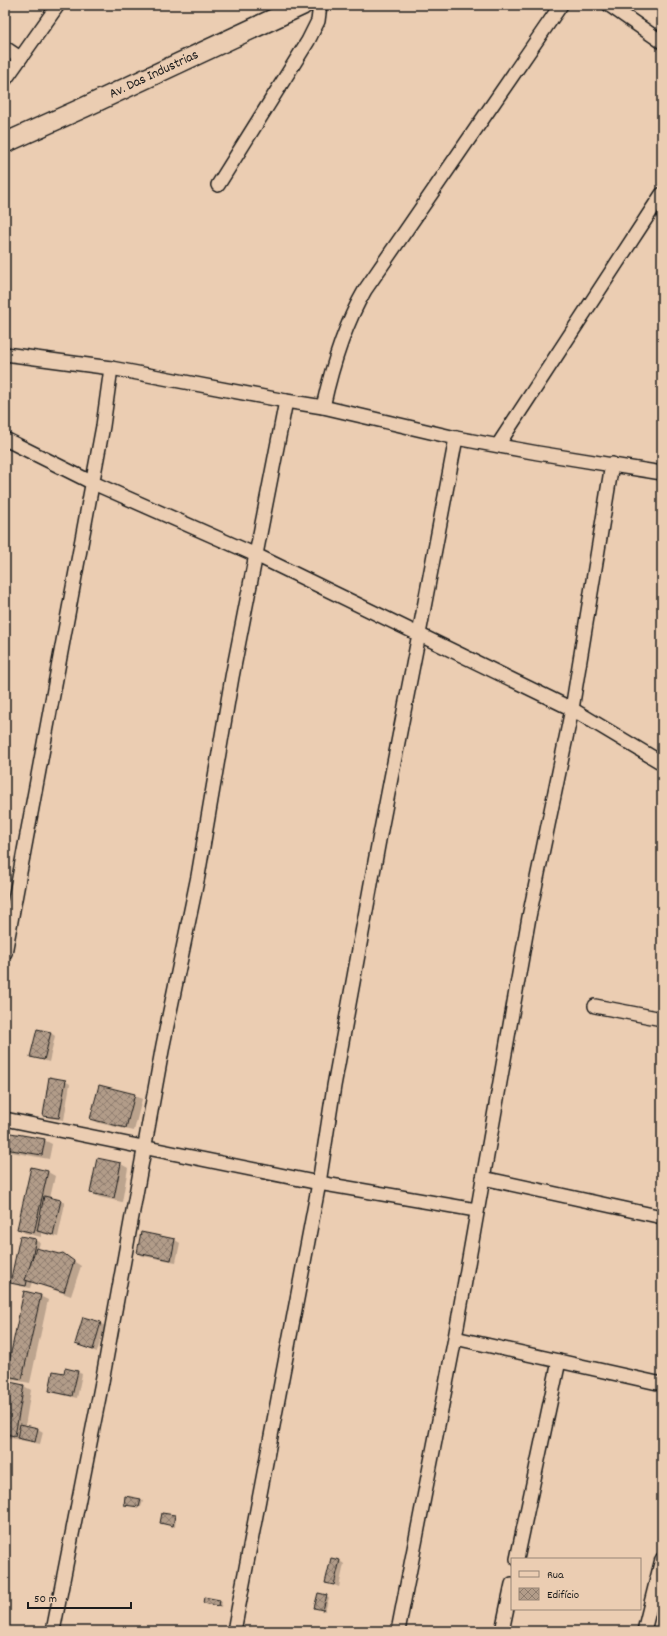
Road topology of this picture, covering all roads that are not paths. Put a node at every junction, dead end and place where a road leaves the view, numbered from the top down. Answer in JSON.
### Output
{"nodes":[{"id":1,"x":58,"y":5,"type":"edge"},
{"id":2,"x":303,"y":5,"type":"edge"},
{"id":3,"x":320,"y":5,"type":"edge"},
{"id":4,"x":561,"y":5,"type":"edge"},
{"id":5,"x":609,"y":5,"type":"edge"},
{"id":6,"x":662,"y":42,"type":"edge"},
{"id":7,"x":5,"y":48,"type":"edge"},
{"id":8,"x":20,"y":58,"type":"junction"},
{"id":9,"x":5,"y":80,"type":"edge"},
{"id":10,"x":5,"y":143,"type":"edge"},
{"id":11,"x":218,"y":185,"type":"dead end"},
{"id":12,"x":662,"y":194,"type":"edge"},
{"id":13,"x":5,"y":354,"type":"edge"},
{"id":14,"x":111,"y":368,"type":"junction"},
{"id":15,"x":286,"y":401,"type":"junction"},
{"id":16,"x":323,"y":407,"type":"junction"},
{"id":17,"x":456,"y":438,"type":"junction"},
{"id":18,"x":5,"y":440,"type":"edge"},
{"id":19,"x":498,"y":445,"type":"junction"},
{"id":20,"x":612,"y":464,"type":"junction"},
{"id":21,"x":662,"y":473,"type":"edge"},
{"id":22,"x":91,"y":482,"type":"junction"},
{"id":23,"x":256,"y":555,"type":"junction"},
{"id":24,"x":419,"y":634,"type":"junction"},
{"id":25,"x":572,"y":709,"type":"junction"},
{"id":26,"x":662,"y":763,"type":"edge"},
{"id":27,"x":5,"y":953,"type":"edge"},
{"id":28,"x":595,"y":1006,"type":"dead end"},
{"id":29,"x":662,"y":1019,"type":"edge"},
{"id":30,"x":5,"y":1119,"type":"edge"},
{"id":31,"x":144,"y":1147,"type":"junction"},
{"id":32,"x":483,"y":1178,"type":"junction"},
{"id":33,"x":319,"y":1183,"type":"junction"},
{"id":34,"x":476,"y":1210,"type":"junction"},
{"id":35,"x":662,"y":1217,"type":"edge"},
{"id":36,"x":455,"y":1338,"type":"junction"},
{"id":37,"x":559,"y":1361,"type":"junction"},
{"id":38,"x":662,"y":1384,"type":"edge"},
{"id":39,"x":517,"y":1558,"type":"edge"},
{"id":40,"x":662,"y":1559,"type":"edge"},
{"id":41,"x":511,"y":1589,"type":"edge"},
{"id":42,"x":53,"y":1631,"type":"edge"},
{"id":43,"x":234,"y":1631,"type":"edge"},
{"id":44,"x":398,"y":1631,"type":"edge"},
{"id":45,"x":502,"y":1631,"type":"edge"},
{"id":46,"x":644,"y":1631,"type":"edge"}],
"edges":[{"from":1,"to":8,"type":"street"},
{"from":2,"to":10,"type":"main road","name":"Av. Das Industrias"},
{"from":3,"to":11,"type":"street"},
{"from":4,"to":16,"type":"street"},
{"from":5,"to":6,"type":"street"},
{"from":7,"to":8,"type":"street"},
{"from":8,"to":9,"type":"street"},
{"from":12,"to":19,"type":"street"},
{"from":13,"to":14,"type":"street"},
{"from":14,"to":15,"type":"street"},
{"from":14,"to":22,"type":"street"},
{"from":15,"to":16,"type":"street"},
{"from":15,"to":23,"type":"street"},
{"from":16,"to":17,"type":"street"},
{"from":17,"to":19,"type":"street"},
{"from":17,"to":24,"type":"street"},
{"from":18,"to":22,"type":"street"},
{"from":19,"to":20,"type":"street"},
{"from":20,"to":21,"type":"street"},
{"from":20,"to":25,"type":"street"},
{"from":22,"to":23,"type":"street"},
{"from":22,"to":27,"type":"street"},
{"from":23,"to":24,"type":"street"},
{"from":23,"to":31,"type":"street"},
{"from":24,"to":25,"type":"street"},
{"from":24,"to":33,"type":"street"},
{"from":25,"to":26,"type":"street"},
{"from":25,"to":32,"type":"street"},
{"from":28,"to":29,"type":"street"},
{"from":30,"to":31,"type":"street"},
{"from":31,"to":33,"type":"street"},
{"from":31,"to":42,"type":"street"},
{"from":32,"to":34,"type":"street"},
{"from":32,"to":35,"type":"street"},
{"from":33,"to":34,"type":"street"},
{"from":33,"to":43,"type":"street"},
{"from":34,"to":36,"type":"street"},
{"from":36,"to":37,"type":"street"},
{"from":36,"to":44,"type":"street"},
{"from":37,"to":38,"type":"street"},
{"from":37,"to":39,"type":"street"},
{"from":40,"to":46,"type":"street"},
{"from":41,"to":45,"type":"street"}]}
